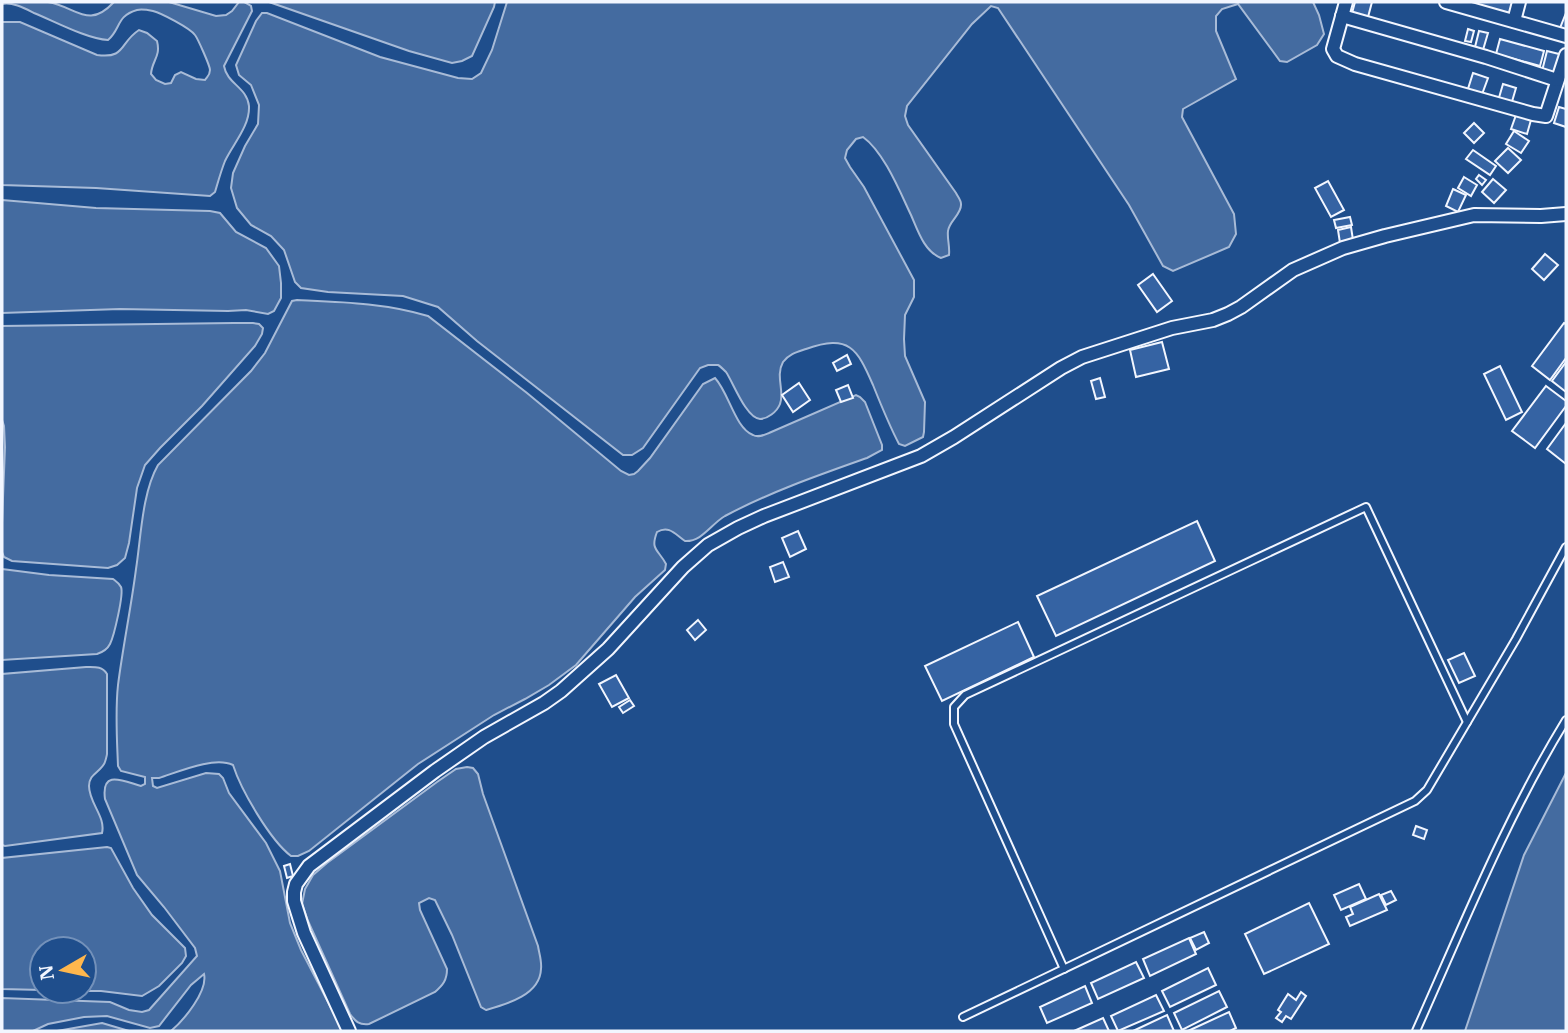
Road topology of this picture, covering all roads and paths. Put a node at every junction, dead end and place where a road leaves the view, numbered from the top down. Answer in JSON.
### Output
{"nodes":[{"id":1,"x":1346,"y":2,"type":"edge"},
{"id":2,"x":1446,"y":2,"type":"edge"},
{"id":3,"x":1519,"y":2,"type":"edge"},
{"id":4,"x":1342,"y":16,"type":"junction"},
{"id":5,"x":1514,"y":21,"type":"junction"},
{"id":6,"x":1566,"y":36,"type":"edge"},
{"id":7,"x":1566,"y":55,"type":"edge"},
{"id":8,"x":1557,"y":80,"type":"junction"},
{"id":9,"x":1566,"y":214,"type":"edge"},
{"id":10,"x":1566,"y":547,"type":"edge"},
{"id":11,"x":1563,"y":560,"type":"edge"},
{"id":12,"x":1566,"y":720,"type":"edge"},
{"id":13,"x":1467,"y":722,"type":"junction"},
{"id":14,"x":1064,"y":969,"type":"junction"},
{"id":15,"x":963,"y":1017,"type":"dead end"},
{"id":16,"x":349,"y":1031,"type":"edge"},
{"id":17,"x":1416,"y":1031,"type":"edge"}],
"edges":[{"from":1,"to":4,"type":"street"},
{"from":2,"to":5,"type":"street"},
{"from":3,"to":5,"type":"street"},
{"from":4,"to":8,"type":"street"},
{"from":4,"to":8,"type":"street"},
{"from":5,"to":6,"type":"street"},
{"from":7,"to":8,"type":"street"},
{"from":9,"to":16,"type":"street"},
{"from":10,"to":11,"type":"lane"},
{"from":11,"to":13,"type":"lane"},
{"from":12,"to":17,"type":"lane"},
{"from":13,"to":14,"type":"lane"},
{"from":13,"to":14,"type":"lane"},
{"from":14,"to":15,"type":"lane"}]}
